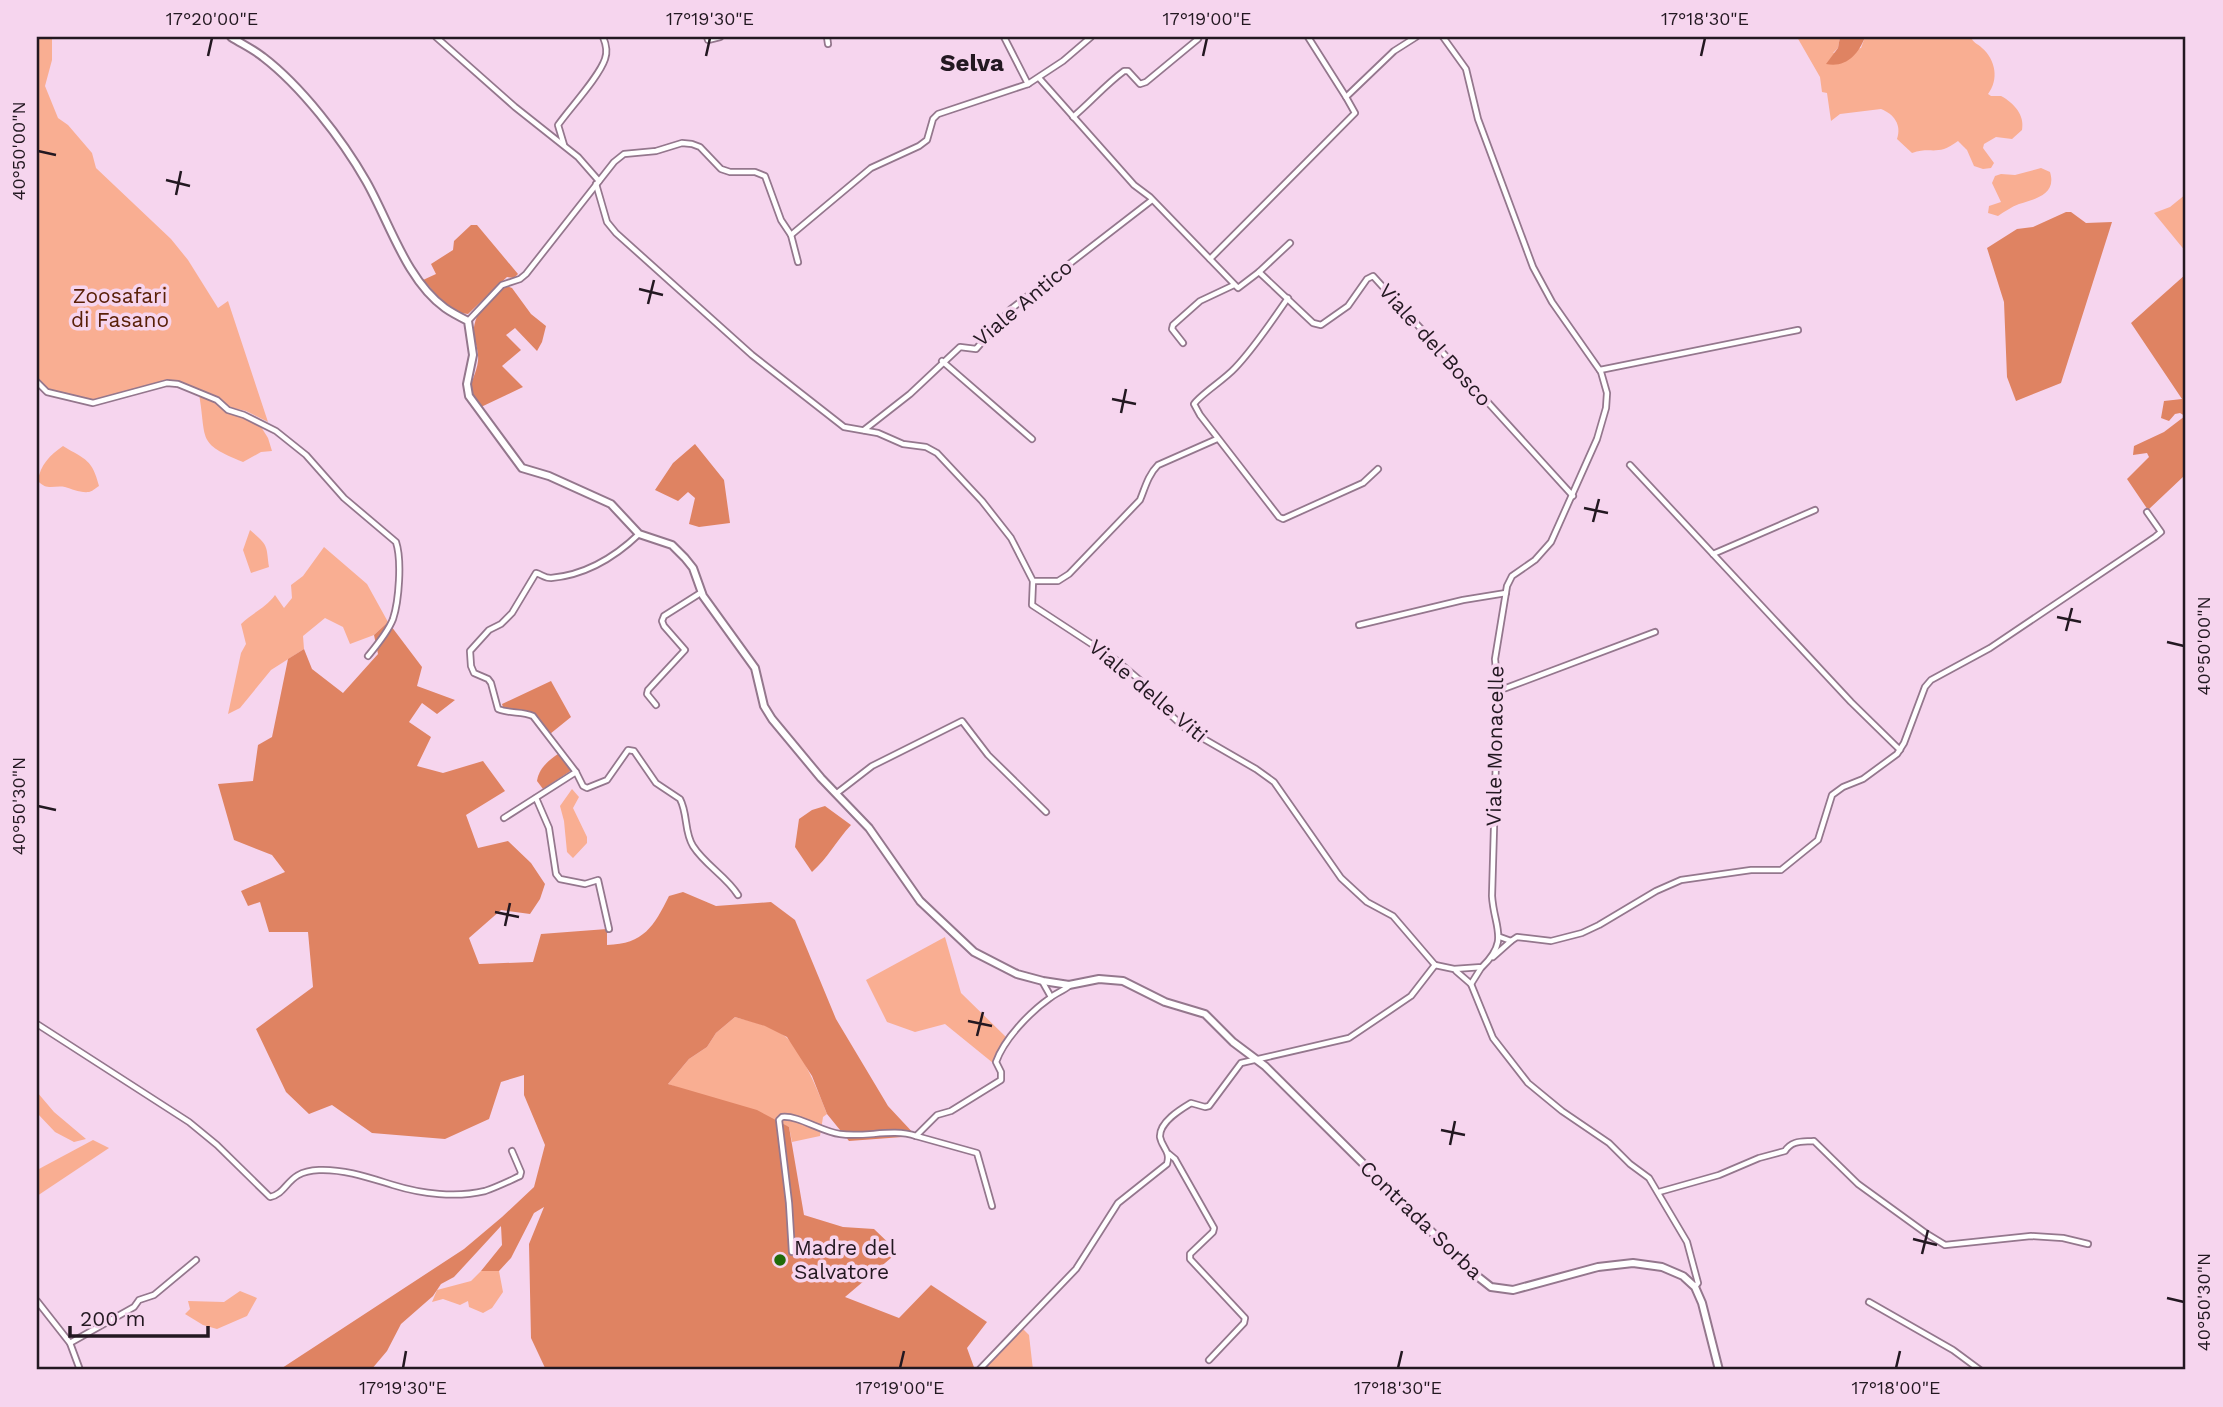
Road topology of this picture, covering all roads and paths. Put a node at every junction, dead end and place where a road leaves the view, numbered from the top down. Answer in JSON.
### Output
{"nodes":[{"id":1,"x":231,"y":37,"type":"edge"},
{"id":2,"x":436,"y":37,"type":"edge"},
{"id":3,"x":603,"y":37,"type":"edge"},
{"id":4,"x":707,"y":37,"type":"edge"},
{"id":5,"x":720,"y":37,"type":"edge"},
{"id":6,"x":827,"y":37,"type":"edge"},
{"id":7,"x":1004,"y":37,"type":"edge"},
{"id":8,"x":1091,"y":37,"type":"edge"},
{"id":9,"x":1308,"y":37,"type":"edge"},
{"id":10,"x":1416,"y":37,"type":"edge"},
{"id":11,"x":1443,"y":37,"type":"edge"},
{"id":12,"x":1198,"y":39,"type":"dead end"},
{"id":13,"x":828,"y":44,"type":"dead end"},
{"id":14,"x":1039,"y":78,"type":"junction"},
{"id":15,"x":1028,"y":84,"type":"junction"},
{"id":16,"x":1346,"y":97,"type":"junction"},
{"id":17,"x":1073,"y":117,"type":"junction"},
{"id":18,"x":565,"y":146,"type":"junction"},
{"id":19,"x":597,"y":182,"type":"junction"},
{"id":20,"x":1152,"y":200,"type":"junction"},
{"id":21,"x":791,"y":235,"type":"junction"},
{"id":22,"x":1290,"y":243,"type":"dead end"},
{"id":23,"x":1210,"y":260,"type":"junction"},
{"id":24,"x":797,"y":262,"type":"dead end"},
{"id":25,"x":1259,"y":272,"type":"junction"},
{"id":26,"x":1234,"y":285,"type":"junction"},
{"id":27,"x":1288,"y":298,"type":"junction"},
{"id":28,"x":468,"y":321,"type":"junction"},
{"id":29,"x":1798,"y":330,"type":"dead end"},
{"id":30,"x":1183,"y":343,"type":"dead end"},
{"id":31,"x":942,"y":361,"type":"junction"},
{"id":32,"x":1600,"y":370,"type":"junction"},
{"id":33,"x":37,"y":382,"type":"edge"},
{"id":34,"x":864,"y":430,"type":"junction"},
{"id":35,"x":1032,"y":439,"type":"dead end"},
{"id":36,"x":1217,"y":439,"type":"junction"},
{"id":37,"x":1630,"y":464,"type":"dead end"},
{"id":38,"x":1378,"y":470,"type":"dead end"},
{"id":39,"x":1573,"y":496,"type":"junction"},
{"id":40,"x":1815,"y":510,"type":"dead end"},
{"id":41,"x":2147,"y":512,"type":"dead end"},
{"id":42,"x":639,"y":534,"type":"junction"},
{"id":43,"x":1713,"y":554,"type":"junction"},
{"id":44,"x":1033,"y":581,"type":"junction"},
{"id":45,"x":702,"y":592,"type":"junction"},
{"id":46,"x":1506,"y":593,"type":"junction"},
{"id":47,"x":1359,"y":625,"type":"dead end"},
{"id":48,"x":1654,"y":632,"type":"dead end"},
{"id":49,"x":368,"y":656,"type":"dead end"},
{"id":50,"x":1498,"y":691,"type":"junction"},
{"id":51,"x":656,"y":705,"type":"dead end"},
{"id":52,"x":1900,"y":750,"type":"junction"},
{"id":53,"x":576,"y":772,"type":"junction"},
{"id":54,"x":837,"y":793,"type":"junction"},
{"id":55,"x":536,"y":798,"type":"junction"},
{"id":56,"x":1046,"y":812,"type":"dead end"},
{"id":57,"x":505,"y":818,"type":"dead end"},
{"id":58,"x":738,"y":895,"type":"dead end"},
{"id":59,"x":609,"y":929,"type":"dead end"},
{"id":60,"x":1500,"y":937,"type":"junction"},
{"id":61,"x":1511,"y":941,"type":"junction"},
{"id":62,"x":1492,"y":958,"type":"junction"},
{"id":63,"x":1435,"y":965,"type":"junction"},
{"id":64,"x":1482,"y":967,"type":"junction"},
{"id":65,"x":1454,"y":969,"type":"junction"},
{"id":66,"x":1042,"y":981,"type":"junction"},
{"id":67,"x":1471,"y":984,"type":"junction"},
{"id":68,"x":1069,"y":985,"type":"junction"},
{"id":69,"x":1051,"y":997,"type":"junction"},
{"id":70,"x":37,"y":1024,"type":"edge"},
{"id":71,"x":1257,"y":1059,"type":"junction"},
{"id":72,"x":916,"y":1136,"type":"junction"},
{"id":73,"x":512,"y":1151,"type":"dead end"},
{"id":74,"x":1168,"y":1154,"type":"junction"},
{"id":75,"x":1659,"y":1192,"type":"junction"},
{"id":76,"x":992,"y":1206,"type":"dead end"},
{"id":77,"x":2088,"y":1244,"type":"dead end"},
{"id":78,"x":792,"y":1252,"type":"dead end"},
{"id":79,"x":196,"y":1260,"type":"dead end"},
{"id":80,"x":1695,"y":1287,"type":"junction"},
{"id":81,"x":37,"y":1301,"type":"edge"},
{"id":82,"x":1869,"y":1302,"type":"dead end"},
{"id":83,"x":70,"y":1343,"type":"junction"},
{"id":84,"x":1209,"y":1360,"type":"dead end"},
{"id":85,"x":80,"y":1370,"type":"edge"},
{"id":86,"x":979,"y":1370,"type":"edge"},
{"id":87,"x":1719,"y":1370,"type":"edge"},
{"id":88,"x":1980,"y":1370,"type":"edge"}],
"edges":[{"from":1,"to":28,"type":"street"},
{"from":2,"to":18,"type":"street"},
{"from":3,"to":18,"type":"street"},
{"from":4,"to":5,"type":"street"},
{"from":6,"to":13,"type":"street"},
{"from":7,"to":15,"type":"street"},
{"from":8,"to":14,"type":"street"},
{"from":9,"to":16,"type":"street"},
{"from":10,"to":16,"type":"street"},
{"from":11,"to":32,"type":"street"},
{"from":12,"to":17,"type":"street"},
{"from":14,"to":15,"type":"street"},
{"from":14,"to":17,"type":"street"},
{"from":15,"to":21,"type":"street"},
{"from":16,"to":23,"type":"street"},
{"from":17,"to":20,"type":"street"},
{"from":18,"to":19,"type":"street"},
{"from":19,"to":21,"type":"street"},
{"from":19,"to":28,"type":"street"},
{"from":19,"to":34,"type":"street","name":"Viale delle Viti"},
{"from":20,"to":23,"type":"street"},
{"from":20,"to":31,"type":"street","name":"Viale Antico"},
{"from":21,"to":24,"type":"street"},
{"from":22,"to":25,"type":"street"},
{"from":23,"to":26,"type":"street"},
{"from":25,"to":26,"type":"street"},
{"from":25,"to":27,"type":"street","name":"Viale del Bosco"},
{"from":26,"to":30,"type":"street"},
{"from":27,"to":36,"type":"street"},
{"from":27,"to":39,"type":"street","name":"Viale del Bosco"},
{"from":28,"to":42,"type":"street"},
{"from":29,"to":32,"type":"street"},
{"from":31,"to":34,"type":"street","name":"Viale Antico"},
{"from":31,"to":35,"type":"street"},
{"from":32,"to":39,"type":"street","name":"Viale Monacelle"},
{"from":33,"to":49,"type":"street"},
{"from":34,"to":44,"type":"street","name":"Viale delle Viti"},
{"from":36,"to":38,"type":"street"},
{"from":36,"to":44,"type":"street"},
{"from":37,"to":43,"type":"street"},
{"from":39,"to":46,"type":"street","name":"Viale Monacelle"},
{"from":40,"to":43,"type":"street"},
{"from":41,"to":52,"type":"street"},
{"from":42,"to":45,"type":"street","name":"Contrada Sorba"},
{"from":42,"to":53,"type":"street"},
{"from":43,"to":52,"type":"street"},
{"from":44,"to":63,"type":"street","name":"Viale delle Viti"},
{"from":45,"to":51,"type":"street"},
{"from":45,"to":54,"type":"street","name":"Contrada Sorba"},
{"from":46,"to":47,"type":"street"},
{"from":46,"to":50,"type":"street","name":"Viale Monacelle"},
{"from":48,"to":50,"type":"street"},
{"from":50,"to":60,"type":"street","name":"Viale Monacelle"},
{"from":52,"to":61,"type":"street"},
{"from":53,"to":55,"type":"street"},
{"from":53,"to":58,"type":"street"},
{"from":54,"to":56,"type":"street"},
{"from":54,"to":66,"type":"street","name":"Contrada Sorba"},
{"from":55,"to":57,"type":"street"},
{"from":55,"to":59,"type":"street"},
{"from":60,"to":61,"type":"street"},
{"from":60,"to":62,"type":"street"},
{"from":61,"to":62,"type":"street"},
{"from":62,"to":64,"type":"street"},
{"from":63,"to":65,"type":"street"},
{"from":63,"to":71,"type":"street"},
{"from":64,"to":65,"type":"street"},
{"from":64,"to":67,"type":"street"},
{"from":65,"to":67,"type":"street"},
{"from":66,"to":68,"type":"street","name":"Contrada Sorba"},
{"from":66,"to":69,"type":"street"},
{"from":67,"to":75,"type":"street"},
{"from":68,"to":69,"type":"street"},
{"from":68,"to":71,"type":"street","name":"Contrada Sorba"},
{"from":69,"to":72,"type":"street"},
{"from":70,"to":73,"type":"street"},
{"from":71,"to":74,"type":"street"},
{"from":71,"to":80,"type":"street","name":"Contrada Sorba"},
{"from":72,"to":76,"type":"street"},
{"from":72,"to":78,"type":"street"},
{"from":74,"to":84,"type":"street"},
{"from":74,"to":86,"type":"street"},
{"from":75,"to":77,"type":"street"},
{"from":75,"to":80,"type":"street"},
{"from":79,"to":83,"type":"street"},
{"from":80,"to":87,"type":"street"},
{"from":81,"to":83,"type":"street"},
{"from":82,"to":88,"type":"street"},
{"from":83,"to":85,"type":"street"}]}
